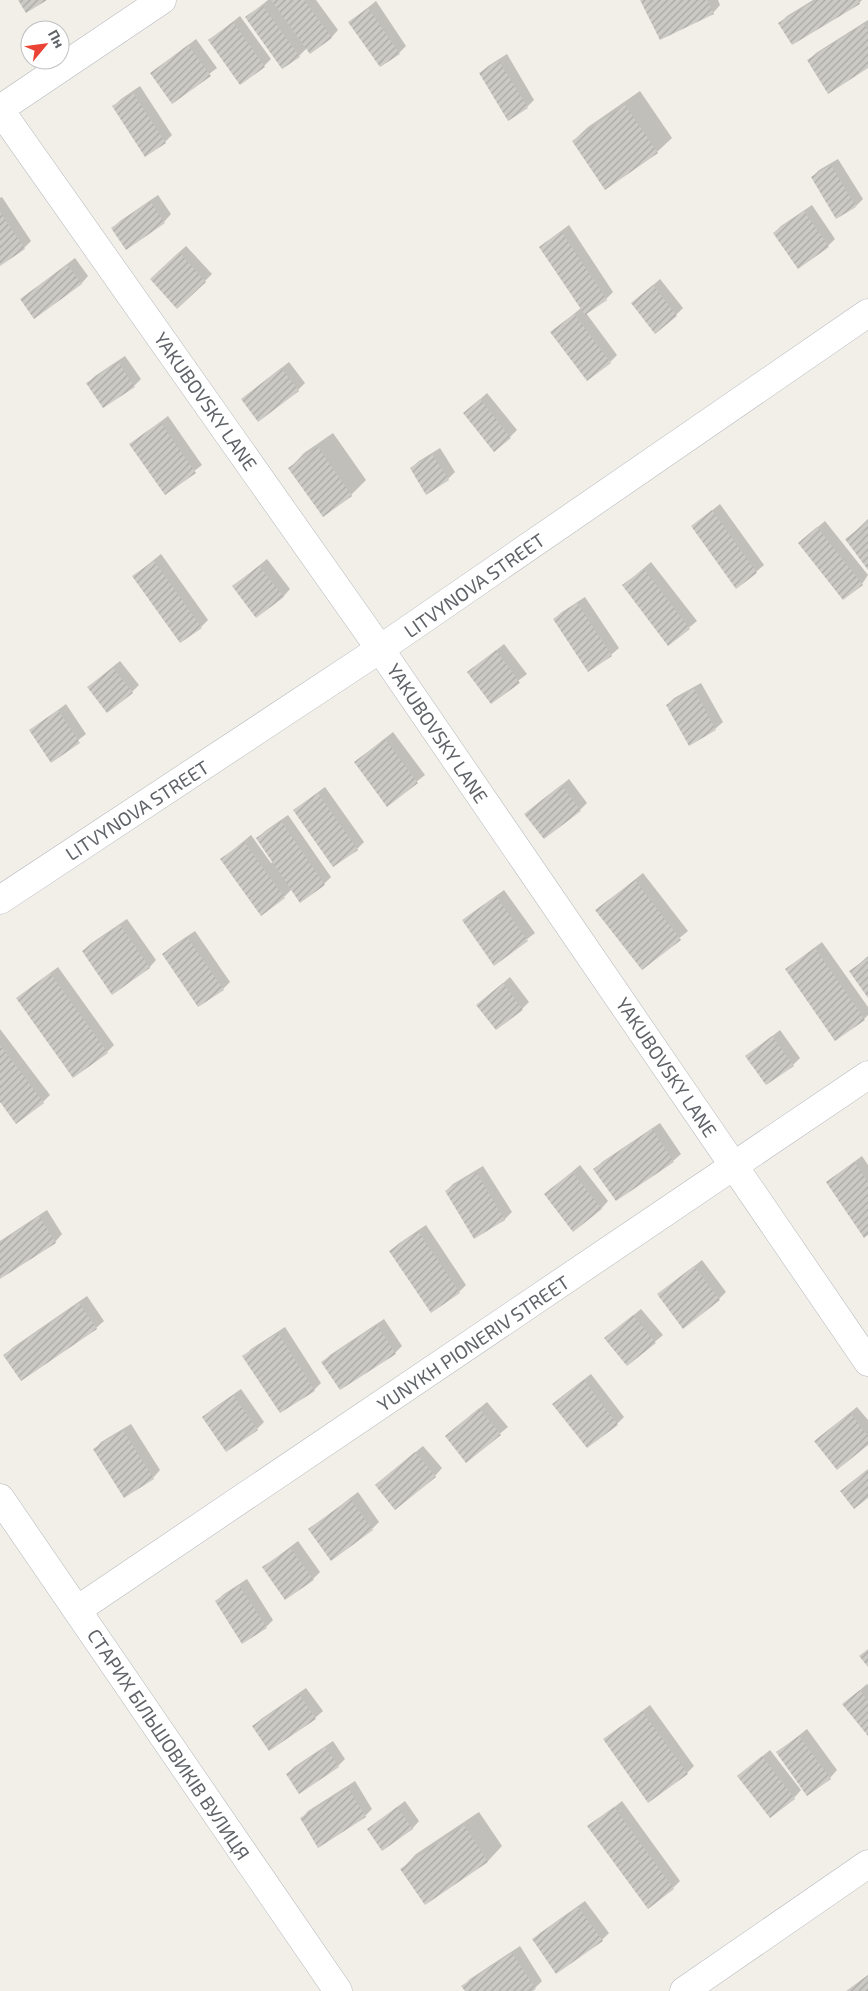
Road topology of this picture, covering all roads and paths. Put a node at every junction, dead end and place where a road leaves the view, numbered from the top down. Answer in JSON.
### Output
{"nodes":[{"id":1,"x":162,"y":0,"type":"edge"},
{"id":2,"x":0,"y":110,"type":"edge"},
{"id":3,"x":868,"y":313,"type":"edge"},
{"id":4,"x":380,"y":649,"type":"junction"},
{"id":5,"x":0,"y":900,"type":"edge"},
{"id":6,"x":868,"y":1075,"type":"edge"},
{"id":7,"x":735,"y":1166,"type":"junction"},
{"id":8,"x":868,"y":1362,"type":"edge"},
{"id":9,"x":0,"y":1498,"type":"edge"},
{"id":10,"x":77,"y":1610,"type":"junction"},
{"id":11,"x":868,"y":1864,"type":"edge"},
{"id":12,"x":338,"y":1991,"type":"edge"},
{"id":13,"x":684,"y":1991,"type":"edge"}],
"edges":[{"from":1,"to":2,"type":"street"},
{"from":2,"to":4,"type":"street","name":"YAKUBOVSKY LANE"},
{"from":3,"to":4,"type":"street","name":"LITVYNOVA STREET"},
{"from":4,"to":5,"type":"street","name":"LITVYNOVA STREET"},
{"from":4,"to":7,"type":"street","name":"YAKUBOVSKY LANE"},
{"from":6,"to":7,"type":"street","name":"YUNYKH PIONERIV STREET"},
{"from":7,"to":8,"type":"street","name":"YAKUBOVSKY LANE"},
{"from":7,"to":10,"type":"street","name":"YUNYKH PIONERIV STREET"},
{"from":9,"to":10,"type":"street","name":"СТАРИХ БІЛЬШОВИКІВ ВУЛИЦЯ"},
{"from":10,"to":12,"type":"street","name":"СТАРИХ БІЛЬШОВИКІВ ВУЛИЦЯ"},
{"from":11,"to":13,"type":"street"}]}
